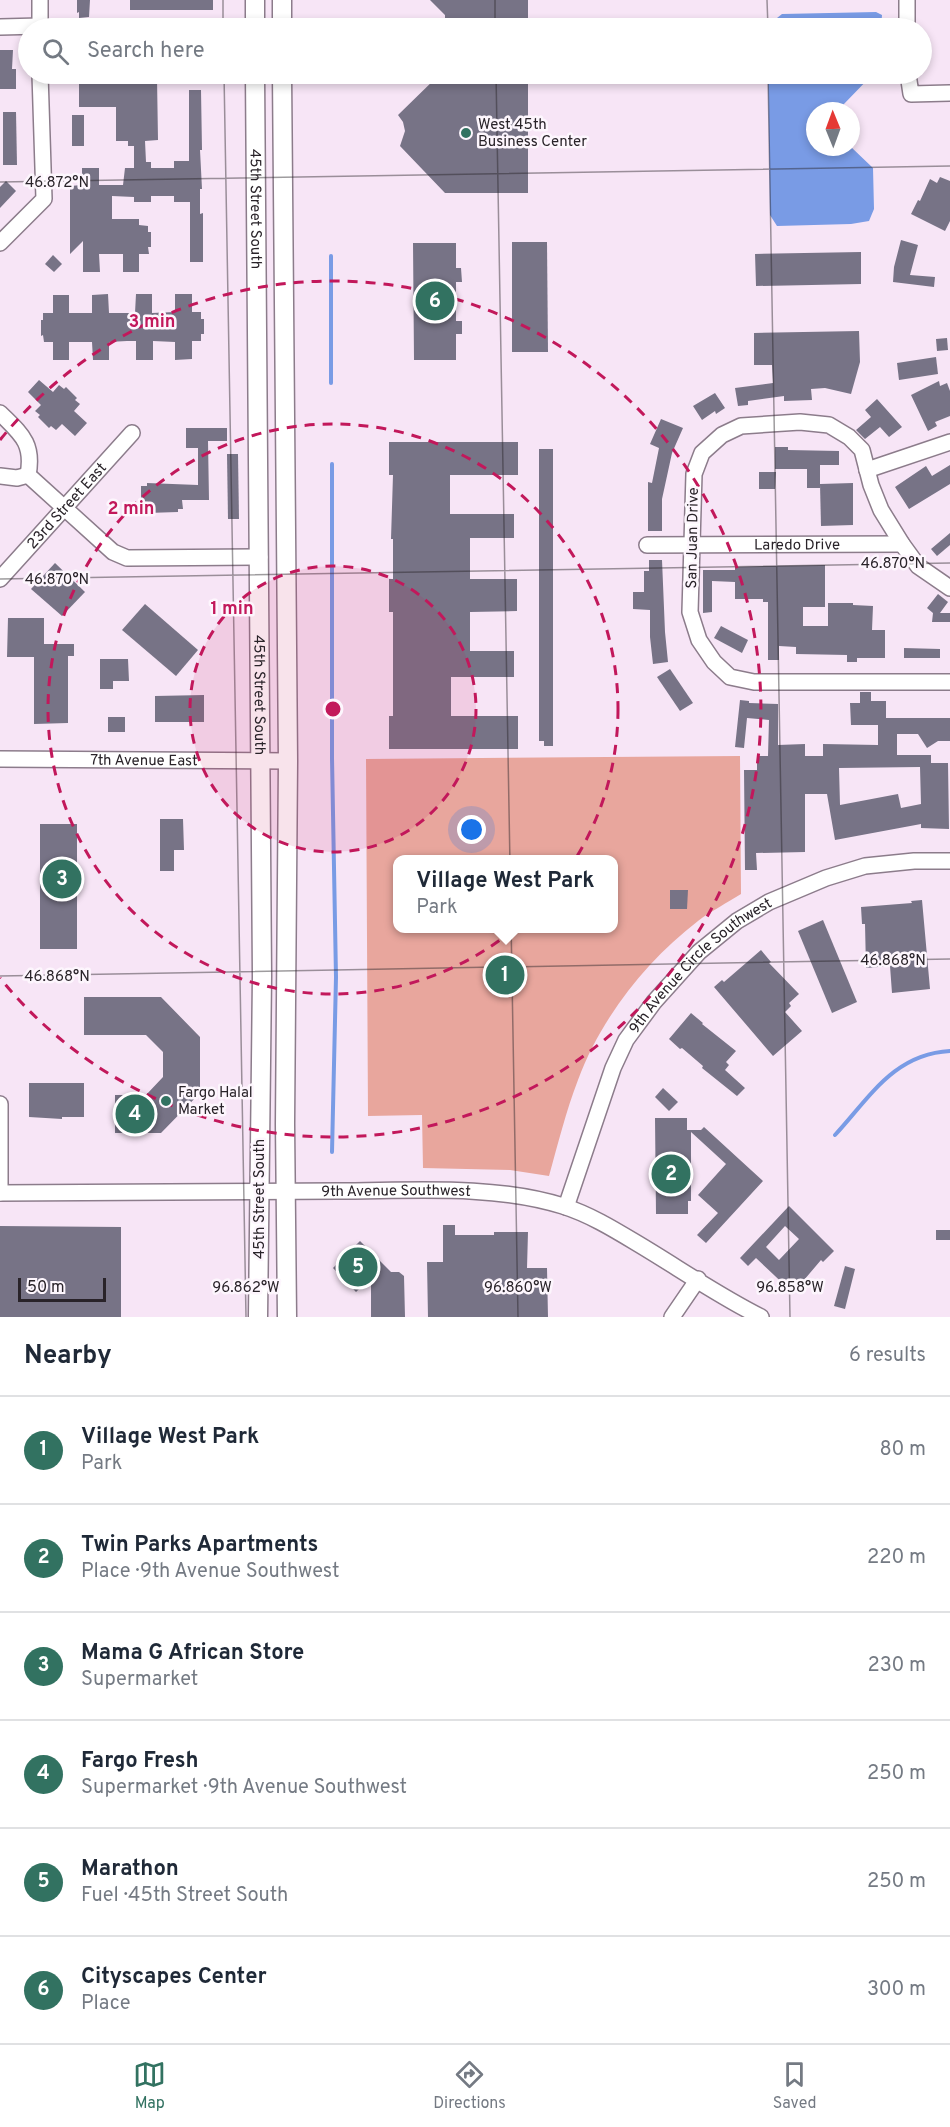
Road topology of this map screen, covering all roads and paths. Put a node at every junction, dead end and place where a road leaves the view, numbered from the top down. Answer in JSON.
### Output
{"nodes":[{"id":1,"x":40,"y":0,"type":"edge"},
{"id":2,"x":255,"y":0,"type":"edge"},
{"id":3,"x":282,"y":0,"type":"edge"},
{"id":4,"x":907,"y":0,"type":"edge"},
{"id":5,"x":40,"y":18,"type":"edge"},
{"id":6,"x":255,"y":18,"type":"edge"},
{"id":7,"x":282,"y":18,"type":"edge"},
{"id":8,"x":907,"y":18,"type":"edge"},
{"id":9,"x":0,"y":27,"type":"edge"},
{"id":10,"x":18,"y":27,"type":"edge"},
{"id":11,"x":40,"y":84,"type":"edge"},
{"id":12,"x":255,"y":84,"type":"edge"},
{"id":13,"x":282,"y":84,"type":"edge"},
{"id":14,"x":910,"y":84,"type":"edge"},
{"id":15,"x":950,"y":93,"type":"edge"},
{"id":16,"x":0,"y":243,"type":"edge"},
{"id":17,"x":0,"y":413,"type":"edge"},
{"id":18,"x":132,"y":434,"type":"dead end"},
{"id":19,"x":950,"y":442,"type":"edge"},
{"id":20,"x":867,"y":470,"type":"junction"},
{"id":21,"x":28,"y":475,"type":"junction"},
{"id":22,"x":0,"y":476,"type":"edge"},
{"id":23,"x":65,"y":508,"type":"junction"},
{"id":24,"x":902,"y":544,"type":"junction"},
{"id":25,"x":647,"y":545,"type":"dead end"},
{"id":26,"x":692,"y":545,"type":"junction"},
{"id":27,"x":260,"y":557,"type":"junction"},
{"id":28,"x":0,"y":579,"type":"edge"},
{"id":29,"x":950,"y":588,"type":"edge"},
{"id":30,"x":950,"y":681,"type":"edge"},
{"id":31,"x":0,"y":759,"type":"edge"},
{"id":32,"x":260,"y":761,"type":"junction"},
{"id":33,"x":288,"y":761,"type":"junction"},
{"id":34,"x":950,"y":861,"type":"edge"},
{"id":35,"x":0,"y":1104,"type":"edge"},
{"id":36,"x":258,"y":1191,"type":"junction"},
{"id":37,"x":286,"y":1191,"type":"junction"},
{"id":38,"x":0,"y":1193,"type":"edge"},
{"id":39,"x":566,"y":1207,"type":"junction"},
{"id":40,"x":698,"y":1279,"type":"junction"},
{"id":41,"x":258,"y":1317,"type":"edge"},
{"id":42,"x":287,"y":1317,"type":"edge"},
{"id":43,"x":672,"y":1317,"type":"edge"},
{"id":44,"x":761,"y":1317,"type":"edge"}],
"edges":[{"from":1,"to":5,"type":"street"},
{"from":2,"to":6,"type":"main road"},
{"from":3,"to":7,"type":"main road"},
{"from":4,"to":8,"type":"street"},
{"from":9,"to":10,"type":"street"},
{"from":11,"to":16,"type":"street"},
{"from":12,"to":27,"type":"main road","name":"45th Street South"},
{"from":13,"to":33,"type":"main road","name":"45th Street South"},
{"from":14,"to":15,"type":"street"},
{"from":17,"to":21,"type":"street"},
{"from":18,"to":23,"type":"street","name":"23rd Street East"},
{"from":19,"to":20,"type":"street"},
{"from":20,"to":24,"type":"street","name":"San Juan Drive"},
{"from":20,"to":26,"type":"street","name":"San Juan Drive"},
{"from":21,"to":22,"type":"street"},
{"from":21,"to":23,"type":"street"},
{"from":23,"to":27,"type":"street"},
{"from":23,"to":28,"type":"street","name":"23rd Street East"},
{"from":24,"to":26,"type":"street","name":"Laredo Drive"},
{"from":24,"to":29,"type":"street","name":"San Juan Drive"},
{"from":25,"to":26,"type":"street","name":"Laredo Drive"},
{"from":26,"to":30,"type":"street","name":"San Juan Drive"},
{"from":27,"to":32,"type":"main road","name":"45th Street South"},
{"from":31,"to":32,"type":"street","name":"7th Avenue East"},
{"from":32,"to":33,"type":"street","name":"7th Avenue East"},
{"from":32,"to":36,"type":"main road","name":"45th Street South"},
{"from":33,"to":37,"type":"main road","name":"45th Street South"},
{"from":34,"to":39,"type":"street","name":"9th Avenue Circle Southwest"},
{"from":35,"to":38,"type":"street"},
{"from":36,"to":37,"type":"street","name":"9th Avenue Southwest"},
{"from":36,"to":38,"type":"street","name":"9th Avenue Southwest"},
{"from":36,"to":41,"type":"main road","name":"45th Street South"},
{"from":37,"to":39,"type":"street","name":"9th Avenue Southwest"},
{"from":37,"to":42,"type":"main road","name":"45th Street South"},
{"from":39,"to":40,"type":"street","name":"9th Avenue Southwest"},
{"from":40,"to":43,"type":"street"},
{"from":40,"to":44,"type":"street","name":"9th Avenue Southwest"}]}
